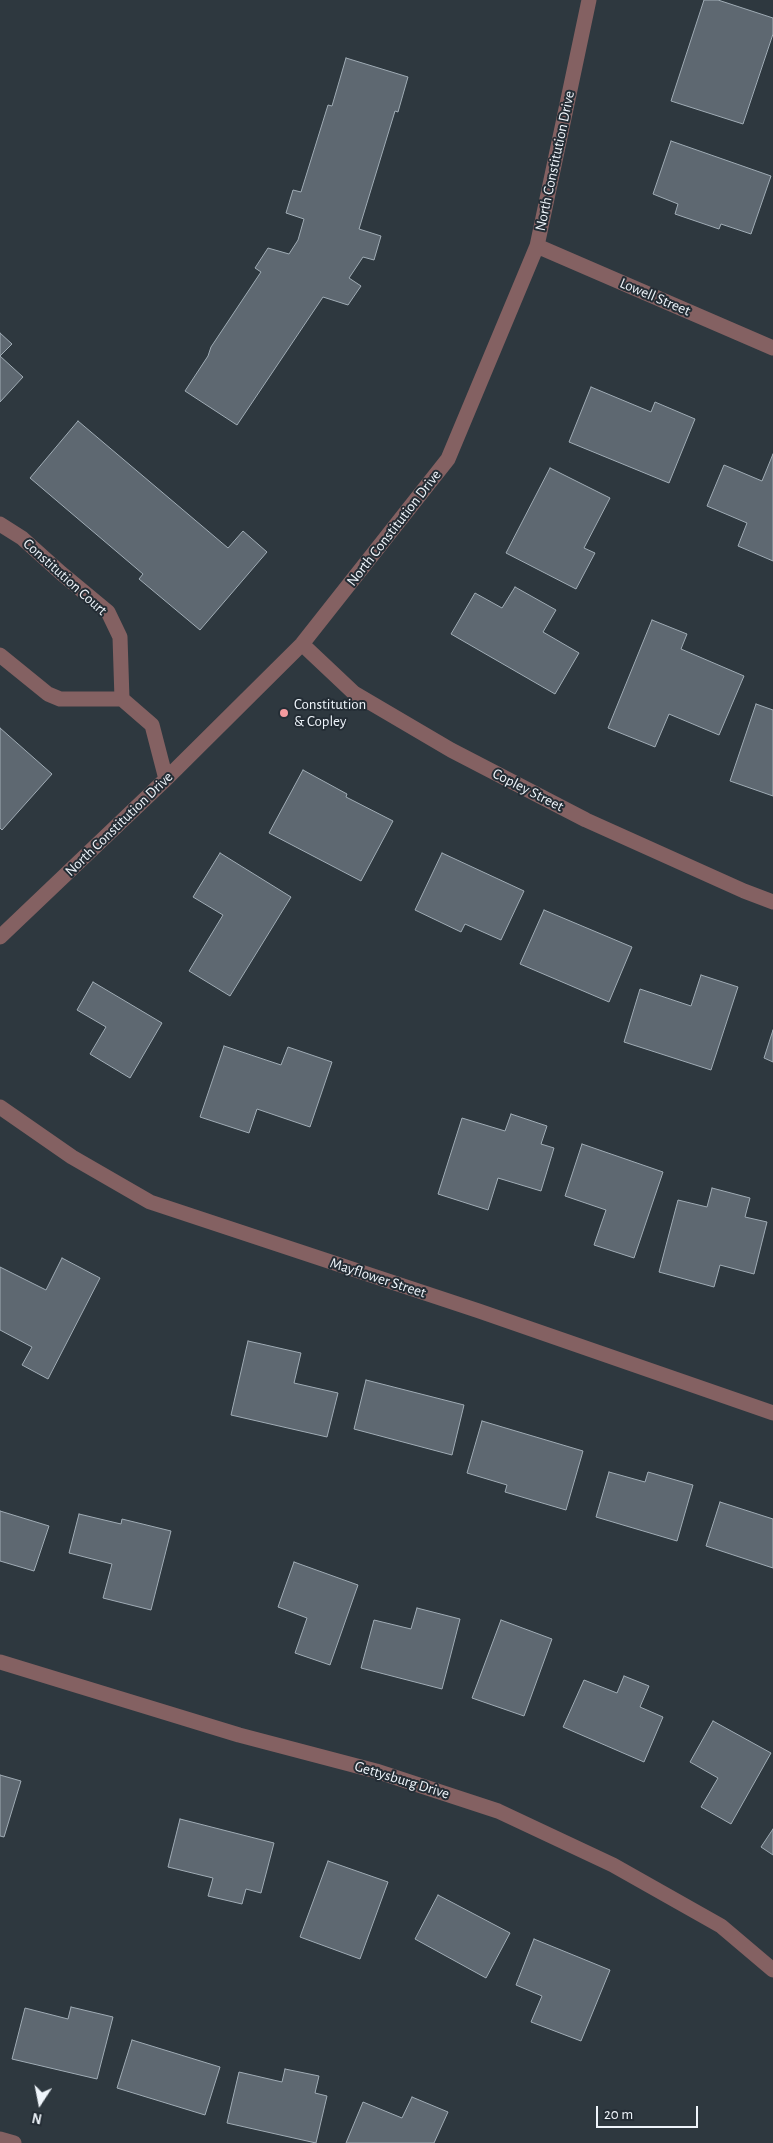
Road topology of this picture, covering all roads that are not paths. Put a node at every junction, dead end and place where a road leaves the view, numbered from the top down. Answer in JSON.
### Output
{"nodes":[{"id":1,"x":589,"y":0,"type":"edge"},
{"id":2,"x":537,"y":246,"type":"junction"},
{"id":3,"x":773,"y":348,"type":"edge"},
{"id":4,"x":0,"y":524,"type":"edge"},
{"id":5,"x":302,"y":644,"type":"junction"},
{"id":6,"x":0,"y":655,"type":"edge"},
{"id":7,"x":122,"y":699,"type":"junction"},
{"id":8,"x":166,"y":779,"type":"junction"},
{"id":9,"x":773,"y":902,"type":"edge"},
{"id":10,"x":0,"y":937,"type":"edge"},
{"id":11,"x":0,"y":1108,"type":"edge"},
{"id":12,"x":773,"y":1413,"type":"edge"},
{"id":13,"x":0,"y":1662,"type":"edge"},
{"id":14,"x":773,"y":1970,"type":"edge"},
{"id":15,"x":0,"y":2139,"type":"edge"},
{"id":16,"x":14,"y":2143,"type":"edge"}],
"edges":[{"from":1,"to":2,"type":"street","name":"North Constitution Drive"},
{"from":2,"to":3,"type":"street","name":"Lowell Street"},
{"from":2,"to":5,"type":"street","name":"North Constitution Drive"},
{"from":4,"to":7,"type":"street","name":"Constitution Court"},
{"from":5,"to":8,"type":"street","name":"North Constitution Drive"},
{"from":5,"to":9,"type":"street","name":"Copley Street"},
{"from":6,"to":7,"type":"street"},
{"from":7,"to":8,"type":"street"},
{"from":8,"to":10,"type":"street","name":"North Constitution Drive"},
{"from":11,"to":12,"type":"street","name":"Mayflower Street"},
{"from":13,"to":14,"type":"street","name":"Gettysburg Drive"},
{"from":15,"to":16,"type":"street"}]}
